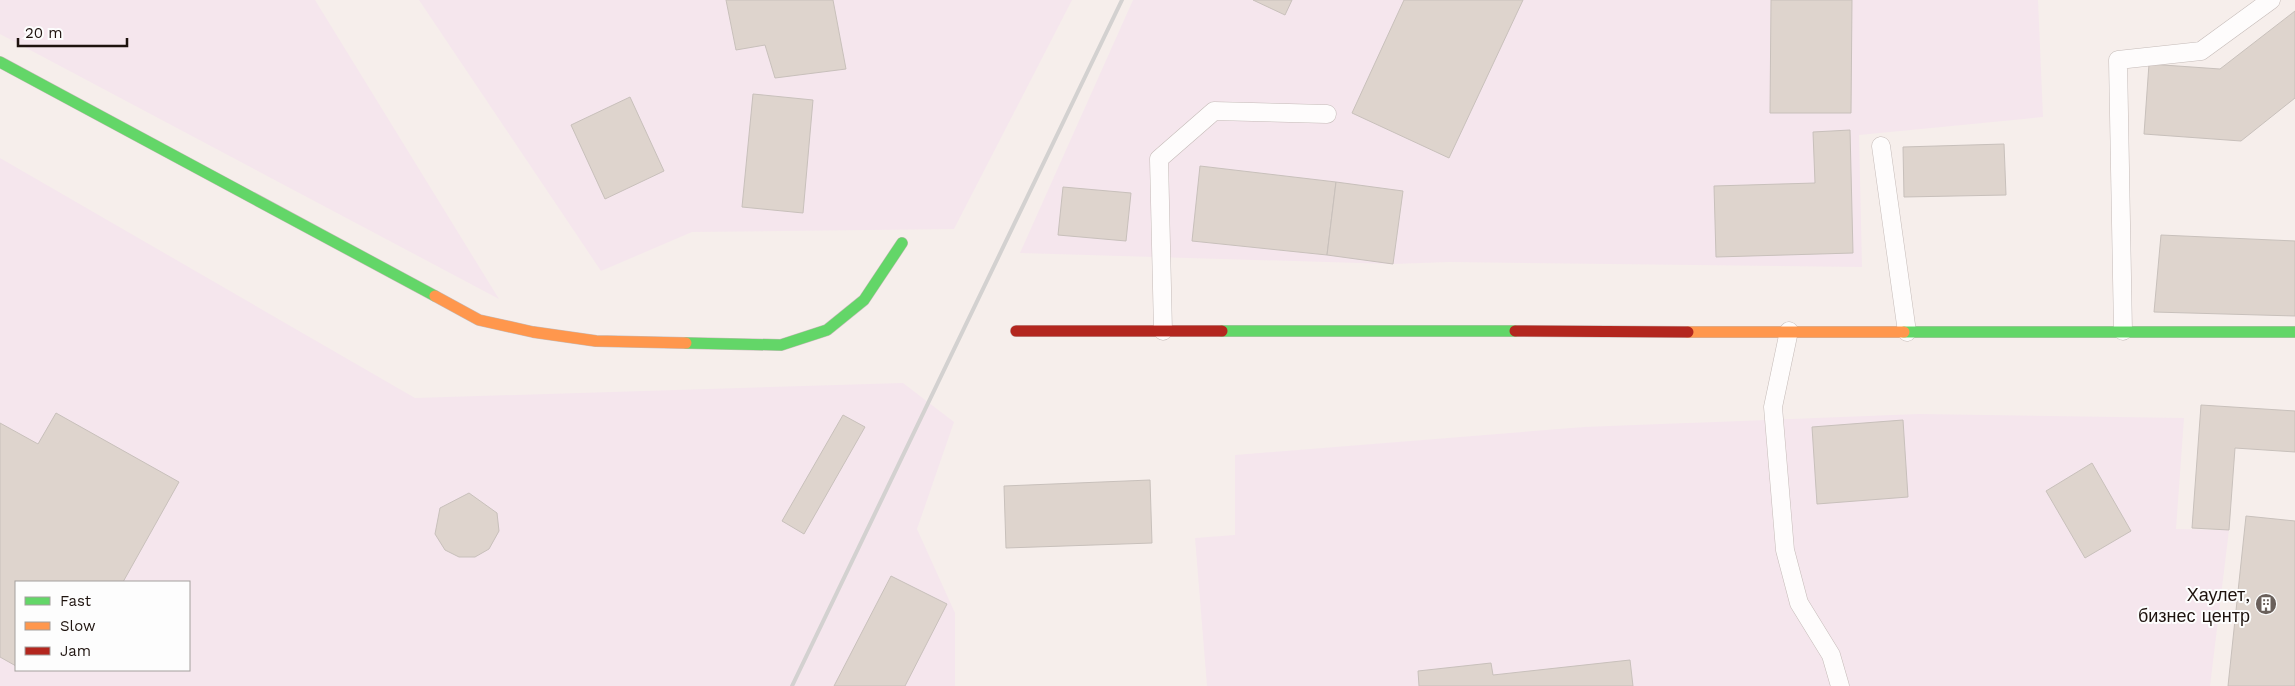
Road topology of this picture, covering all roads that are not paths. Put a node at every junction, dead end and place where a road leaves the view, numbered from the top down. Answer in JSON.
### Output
{"nodes":[{"id":1,"x":2270,"y":0,"type":"edge"},
{"id":2,"x":0,"y":62,"type":"edge"},
{"id":3,"x":1326,"y":114,"type":"dead end"},
{"id":4,"x":1881,"y":146,"type":"dead end"},
{"id":5,"x":902,"y":243,"type":"dead end"},
{"id":6,"x":1016,"y":331,"type":"dead end"},
{"id":7,"x":1163,"y":331,"type":"junction"},
{"id":8,"x":1789,"y":331,"type":"junction"},
{"id":9,"x":1907,"y":332,"type":"junction"},
{"id":10,"x":2123,"y":332,"type":"junction"},
{"id":11,"x":2295,"y":332,"type":"edge"},
{"id":12,"x":1840,"y":686,"type":"edge"}],
"edges":[{"from":1,"to":10,"type":"lane"},
{"from":2,"to":5,"type":"street"},
{"from":3,"to":7,"type":"lane"},
{"from":4,"to":9,"type":"lane"},
{"from":6,"to":7,"type":"street"},
{"from":7,"to":8,"type":"street"},
{"from":8,"to":9,"type":"street"},
{"from":8,"to":12,"type":"lane"},
{"from":9,"to":10,"type":"street"},
{"from":10,"to":11,"type":"street"}]}
